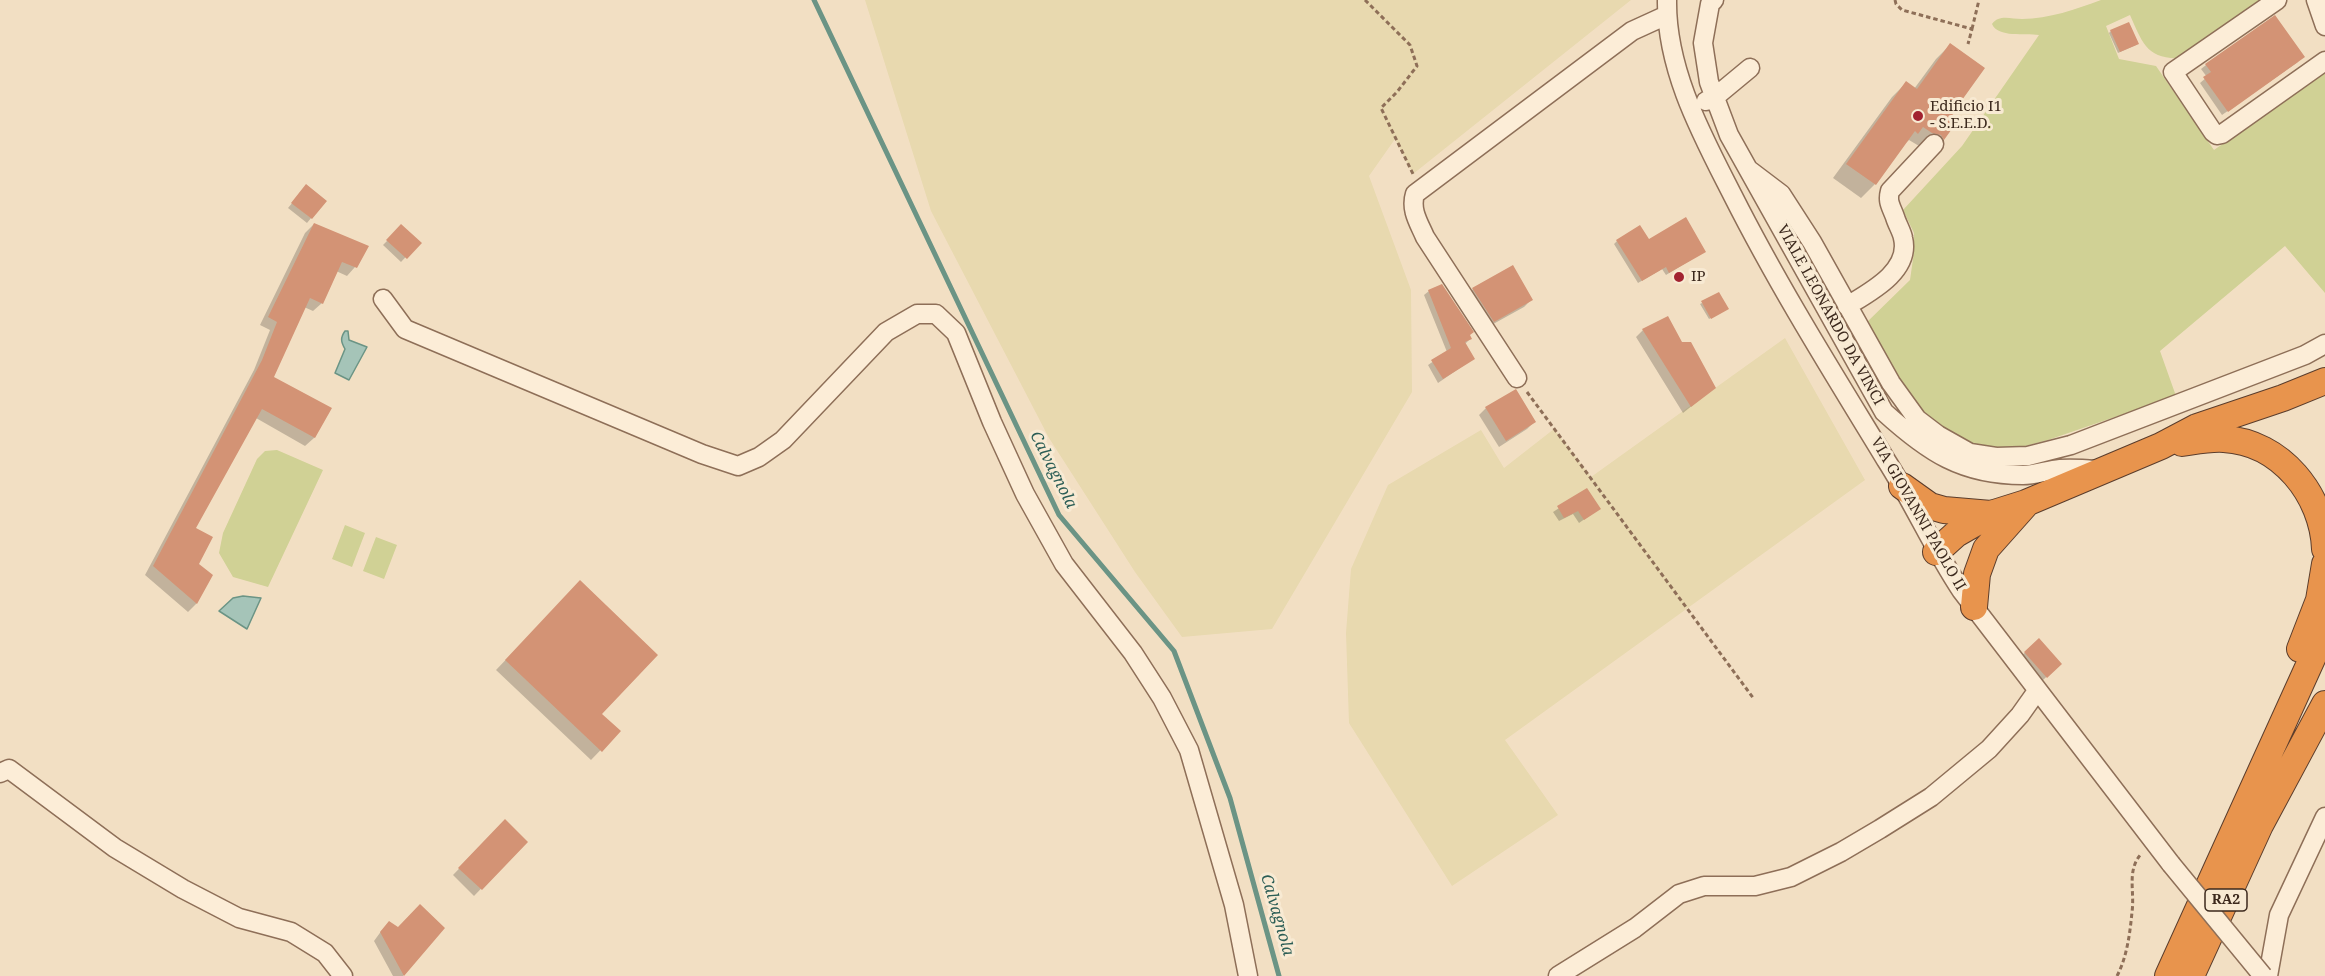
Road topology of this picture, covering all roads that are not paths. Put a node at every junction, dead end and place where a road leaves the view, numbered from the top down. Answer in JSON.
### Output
{"nodes":[{"id":1,"x":1714,"y":0,"type":"edge"},
{"id":2,"x":2277,"y":0,"type":"edge"},
{"id":3,"x":2316,"y":0,"type":"edge"},
{"id":4,"x":1667,"y":7,"type":"edge"},
{"id":5,"x":2325,"y":26,"type":"edge"},
{"id":6,"x":2325,"y":61,"type":"edge"},
{"id":7,"x":1750,"y":68,"type":"dead end"},
{"id":8,"x":1715,"y":97,"type":"junction"},
{"id":9,"x":1691,"y":108,"type":"junction"},
{"id":10,"x":1934,"y":144,"type":"dead end"},
{"id":11,"x":1748,"y":169,"type":"junction"},
{"id":12,"x":383,"y":299,"type":"dead end"},
{"id":13,"x":1847,"y":306,"type":"junction"},
{"id":14,"x":1829,"y":313,"type":"junction"},
{"id":15,"x":1805,"y":327,"type":"junction"},
{"id":16,"x":2325,"y":344,"type":"edge"},
{"id":17,"x":1517,"y":378,"type":"road end"},
{"id":18,"x":2325,"y":381,"type":"edge"},
{"id":19,"x":2161,"y":446,"type":"junction"},
{"id":20,"x":2102,"y":470,"type":"junction"},
{"id":21,"x":1902,"y":486,"type":"junction"},
{"id":22,"x":1996,"y":523,"type":"junction"},
{"id":23,"x":2325,"y":549,"type":"edge"},
{"id":24,"x":1936,"y":552,"type":"junction"},
{"id":25,"x":2325,"y":564,"type":"edge"},
{"id":26,"x":1974,"y":607,"type":"junction"},
{"id":27,"x":2325,"y":630,"type":"edge"},
{"id":28,"x":2325,"y":683,"type":"edge"},
{"id":29,"x":2037,"y":692,"type":"junction"},
{"id":30,"x":2325,"y":704,"type":"edge"},
{"id":31,"x":0,"y":773,"type":"edge"},
{"id":32,"x":2259,"y":774,"type":"junction"},
{"id":33,"x":2325,"y":817,"type":"edge"},
{"id":34,"x":2261,"y":823,"type":"junction"},
{"id":35,"x":343,"y":976,"type":"edge"},
{"id":36,"x":1248,"y":976,"type":"edge"},
{"id":37,"x":1558,"y":976,"type":"edge"},
{"id":38,"x":2168,"y":976,"type":"edge"},
{"id":39,"x":2191,"y":976,"type":"edge"},
{"id":40,"x":2265,"y":976,"type":"edge"}],
"edges":[{"from":1,"to":8,"type":"street","name":"VIALE LEONARDO DA VINCI"},
{"from":2,"to":6,"type":"street"},
{"from":3,"to":5,"type":"street"},
{"from":4,"to":9,"type":"street","name":"VIA GIOVANNI PAOLO II"},
{"from":4,"to":17,"type":"street"},
{"from":7,"to":8,"type":"street"},
{"from":8,"to":9,"type":"street"},
{"from":8,"to":11,"type":"street","name":"VIALE LEONARDO DA VINCI"},
{"from":9,"to":15,"type":"street","name":"VIA GIOVANNI PAOLO II"},
{"from":10,"to":13,"type":"street"},
{"from":11,"to":13,"type":"street"},
{"from":11,"to":14,"type":"street","name":"VIALE LEONARDO DA VINCI"},
{"from":12,"to":36,"type":"street"},
{"from":13,"to":16,"type":"street"},
{"from":14,"to":15,"type":"street"},
{"from":14,"to":20,"type":"street","name":"VIALE LEONARDO DA VINCI"},
{"from":15,"to":21,"type":"street","name":"VIA GIOVANNI PAOLO II"},
{"from":18,"to":19,"type":"highway"},
{"from":19,"to":20,"type":"highway"},
{"from":19,"to":23,"type":"highway"},
{"from":20,"to":22,"type":"highway"},
{"from":21,"to":22,"type":"highway"},
{"from":21,"to":24,"type":"street","name":"VIA GIOVANNI PAOLO II"},
{"from":22,"to":24,"type":"highway"},
{"from":22,"to":26,"type":"highway"},
{"from":24,"to":26,"type":"street","name":"VIA GIOVANNI PAOLO II"},
{"from":25,"to":32,"type":"highway"},
{"from":26,"to":29,"type":"street","name":"VIA GIOVANNI PAOLO II"},
{"from":27,"to":32,"type":"highway","number":"RA2"},
{"from":28,"to":34,"type":"highway","number":"RA2"},
{"from":29,"to":37,"type":"street"},
{"from":29,"to":40,"type":"street","name":"VIA GIOVANNI PAOLO II","bridge":true},
{"from":30,"to":34,"type":"highway"},
{"from":31,"to":35,"type":"street"},
{"from":32,"to":38,"type":"highway","number":"RA2"},
{"from":33,"to":40,"type":"street"},
{"from":34,"to":39,"type":"highway","number":"RA2"}]}
